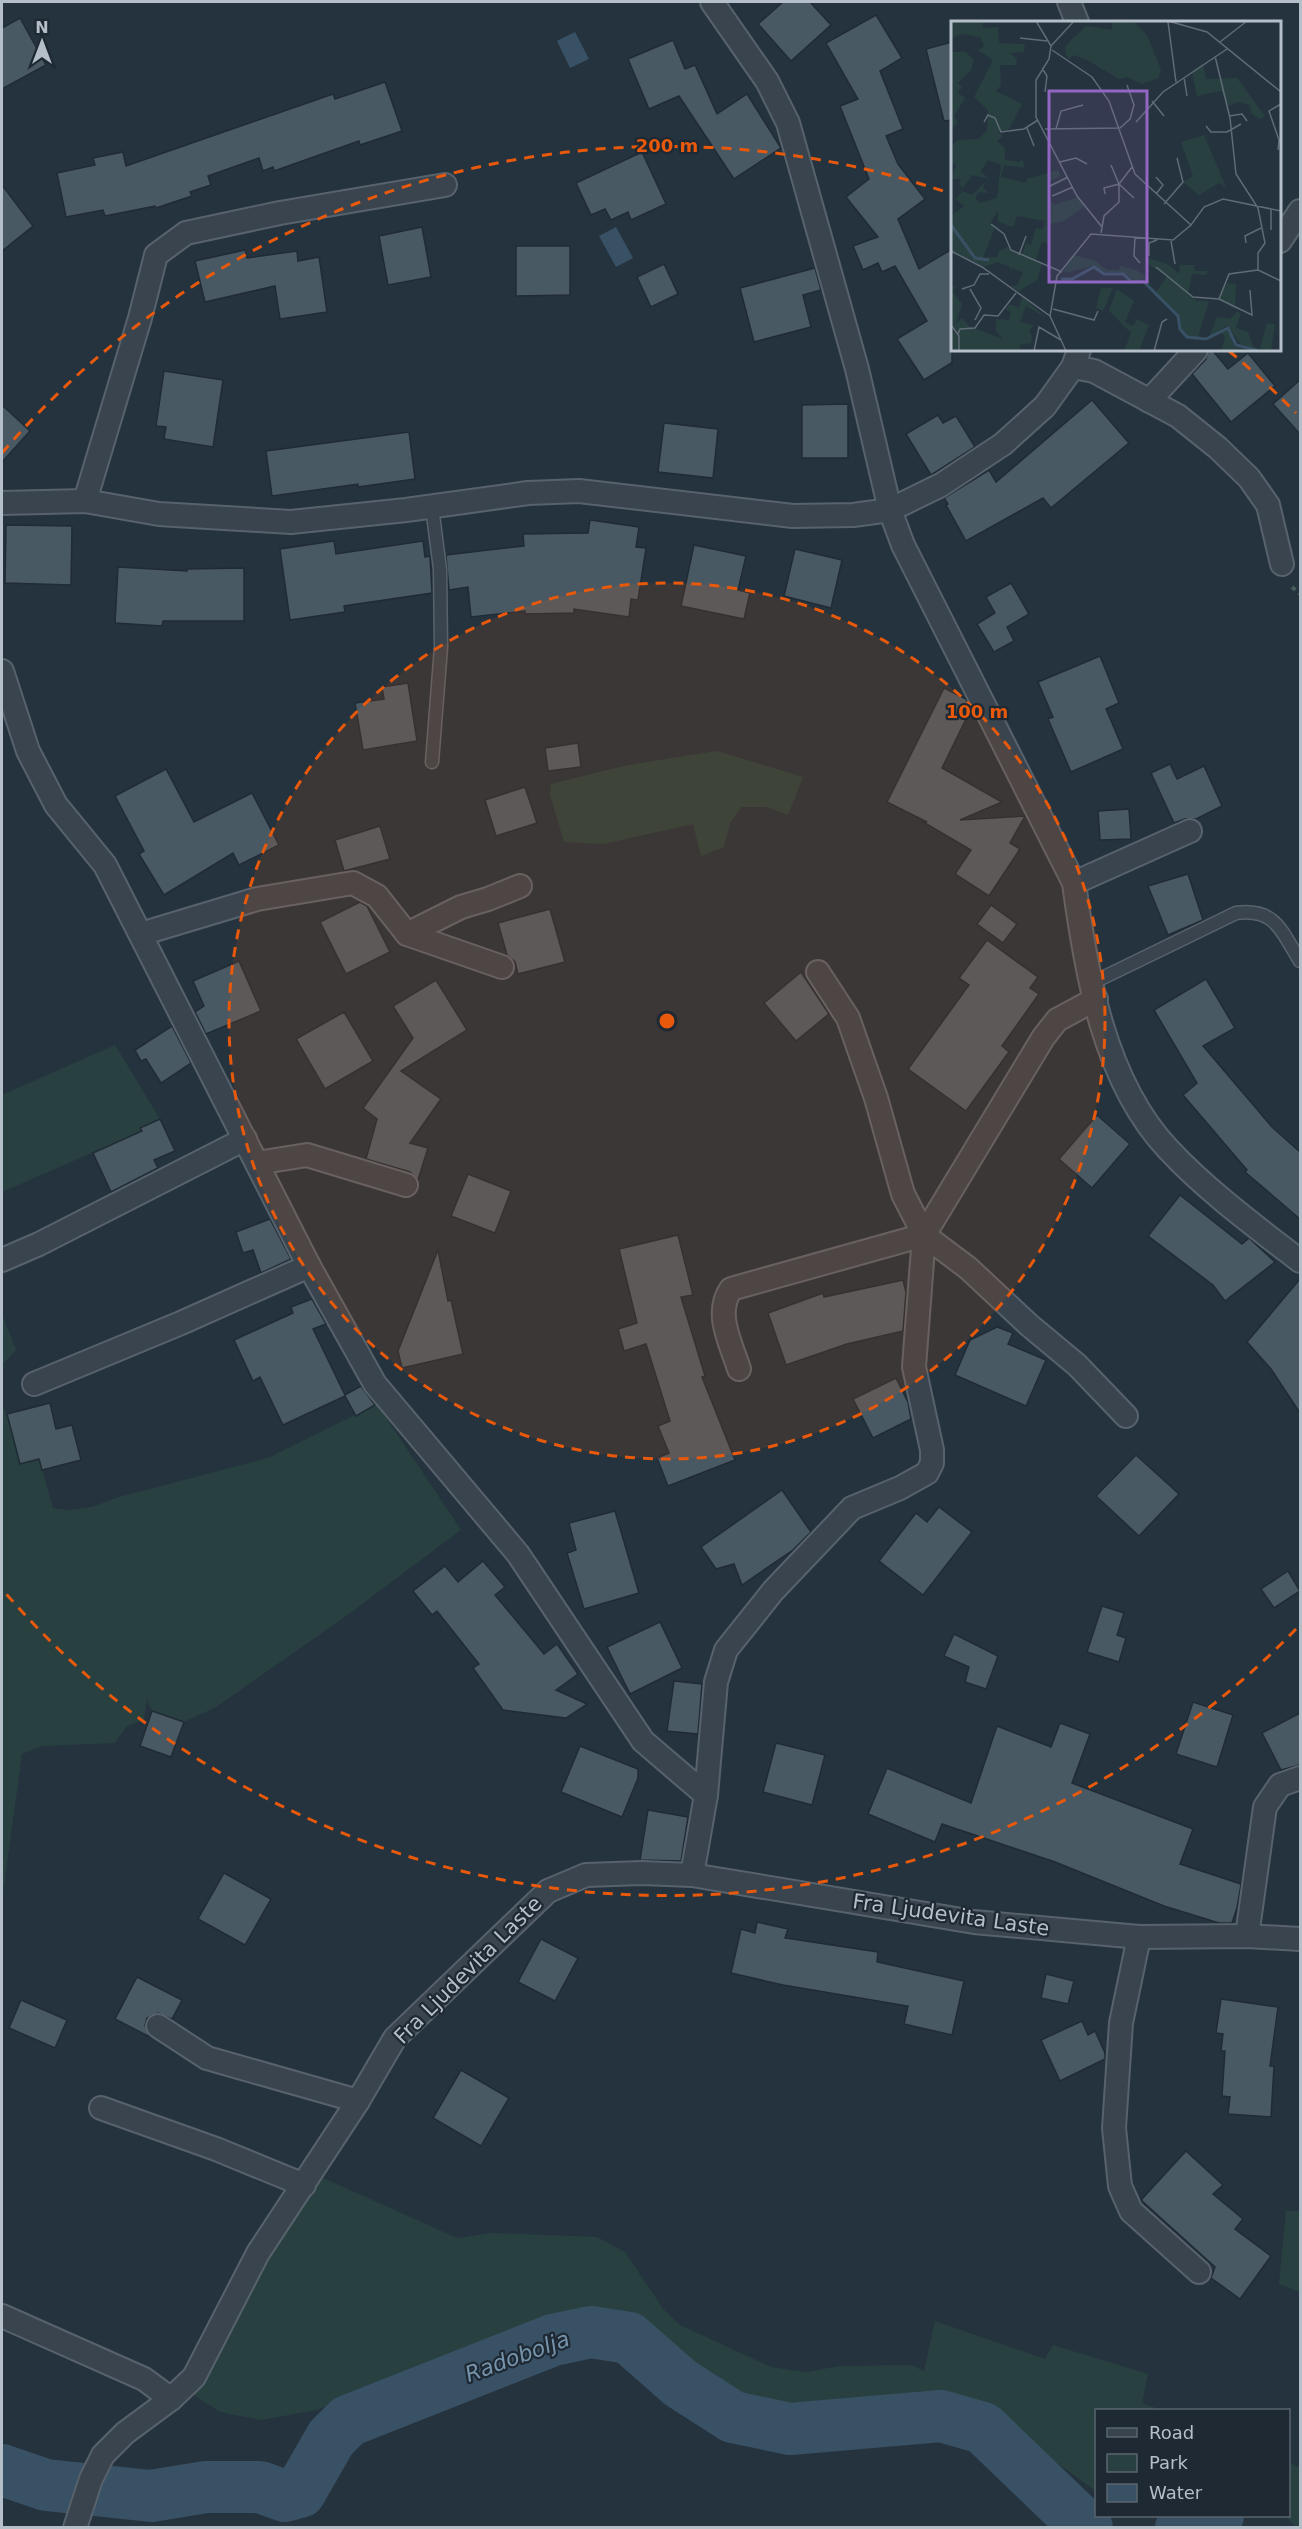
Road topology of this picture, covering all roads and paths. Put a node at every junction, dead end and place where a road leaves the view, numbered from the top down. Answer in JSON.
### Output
{"nodes":[{"id":1,"x":712,"y":2,"type":"edge"},
{"id":2,"x":1069,"y":2,"type":"edge"},
{"id":3,"x":1077,"y":21,"type":"edge"},
{"id":4,"x":445,"y":185,"type":"dead end"},
{"id":5,"x":1300,"y":211,"type":"edge"},
{"id":6,"x":1281,"y":240,"type":"edge"},
{"id":7,"x":1195,"y":351,"type":"edge"},
{"id":8,"x":1076,"y":358,"type":"edge"},
{"id":9,"x":1149,"y":401,"type":"junction"},
{"id":10,"x":85,"y":501,"type":"junction"},
{"id":11,"x":2,"y":503,"type":"edge"},
{"id":12,"x":432,"y":507,"type":"junction"},
{"id":13,"x":890,"y":510,"type":"junction"},
{"id":14,"x":1282,"y":564,"type":"dead end"},
{"id":15,"x":2,"y":671,"type":"edge"},
{"id":16,"x":432,"y":762,"type":"dead end"},
{"id":17,"x":1190,"y":831,"type":"dead end"},
{"id":18,"x":1074,"y":883,"type":"junction"},
{"id":19,"x":520,"y":886,"type":"dead end"},
{"id":20,"x":141,"y":934,"type":"junction"},
{"id":21,"x":407,"y":934,"type":"junction"},
{"id":22,"x":1300,"y":961,"type":"edge"},
{"id":23,"x":502,"y":967,"type":"dead end"},
{"id":24,"x":818,"y":972,"type":"dead end"},
{"id":25,"x":1094,"y":991,"type":"junction"},
{"id":26,"x":245,"y":1140,"type":"junction"},
{"id":27,"x":257,"y":1163,"type":"junction"},
{"id":28,"x":406,"y":1185,"type":"dead end"},
{"id":29,"x":924,"y":1235,"type":"junction"},
{"id":30,"x":2,"y":1260,"type":"edge"},
{"id":31,"x":1300,"y":1261,"type":"edge"},
{"id":32,"x":309,"y":1266,"type":"junction"},
{"id":33,"x":739,"y":1369,"type":"dead end"},
{"id":34,"x":34,"y":1384,"type":"dead end"},
{"id":35,"x":1126,"y":1416,"type":"dead end"},
{"id":36,"x":1300,"y":1778,"type":"edge"},
{"id":37,"x":706,"y":1795,"type":"junction"},
{"id":38,"x":692,"y":1875,"type":"junction"},
{"id":39,"x":1247,"y":1936,"type":"junction"},
{"id":40,"x":1138,"y":1937,"type":"junction"},
{"id":41,"x":1300,"y":1939,"type":"edge"},
{"id":42,"x":158,"y":2026,"type":"dead end"},
{"id":43,"x":358,"y":2101,"type":"junction"},
{"id":44,"x":101,"y":2108,"type":"dead end"},
{"id":45,"x":304,"y":2185,"type":"junction"},
{"id":46,"x":1199,"y":2272,"type":"dead end"},
{"id":47,"x":2,"y":2316,"type":"edge"},
{"id":48,"x":171,"y":2399,"type":"junction"},
{"id":49,"x":77,"y":2520,"type":"edge"}],
"edges":[{"from":1,"to":13,"type":"street"},
{"from":2,"to":3,"type":"street"},
{"from":4,"to":10,"type":"street"},
{"from":5,"to":6,"type":"street"},
{"from":7,"to":9,"type":"street"},
{"from":8,"to":9,"type":"street"},
{"from":8,"to":13,"type":"street"},
{"from":9,"to":14,"type":"street"},
{"from":10,"to":11,"type":"street"},
{"from":10,"to":12,"type":"street"},
{"from":12,"to":13,"type":"street"},
{"from":12,"to":16,"type":"lane"},
{"from":13,"to":18,"type":"street"},
{"from":15,"to":20,"type":"street"},
{"from":17,"to":18,"type":"street"},
{"from":18,"to":25,"type":"street"},
{"from":19,"to":21,"type":"street"},
{"from":20,"to":21,"type":"street"},
{"from":20,"to":26,"type":"street"},
{"from":21,"to":23,"type":"street"},
{"from":22,"to":25,"type":"lane"},
{"from":24,"to":29,"type":"street"},
{"from":25,"to":29,"type":"street"},
{"from":25,"to":31,"type":"street"},
{"from":26,"to":27,"type":"street"},
{"from":26,"to":30,"type":"street"},
{"from":27,"to":28,"type":"street"},
{"from":27,"to":32,"type":"street"},
{"from":29,"to":33,"type":"street"},
{"from":29,"to":35,"type":"street"},
{"from":29,"to":37,"type":"street"},
{"from":32,"to":34,"type":"street"},
{"from":32,"to":37,"type":"street"},
{"from":36,"to":39,"type":"street"},
{"from":37,"to":38,"type":"street"},
{"from":38,"to":40,"type":"street","name":"Fra Ljudevita Laste"},
{"from":38,"to":43,"type":"street","name":"Fra Ljudevita Laste"},
{"from":39,"to":40,"type":"street","name":"Fra Ljudevita Laste"},
{"from":39,"to":41,"type":"street","name":"Fra Ljudevita Laste"},
{"from":40,"to":46,"type":"street"},
{"from":42,"to":43,"type":"street"},
{"from":43,"to":45,"type":"street","name":"Fra Ljudevita Laste"},
{"from":44,"to":45,"type":"street"},
{"from":45,"to":48,"type":"street","name":"Fra Ljudevita Laste"},
{"from":47,"to":48,"type":"street"},
{"from":48,"to":49,"type":"street","name":"Fra Ljudevita Laste"}]}
